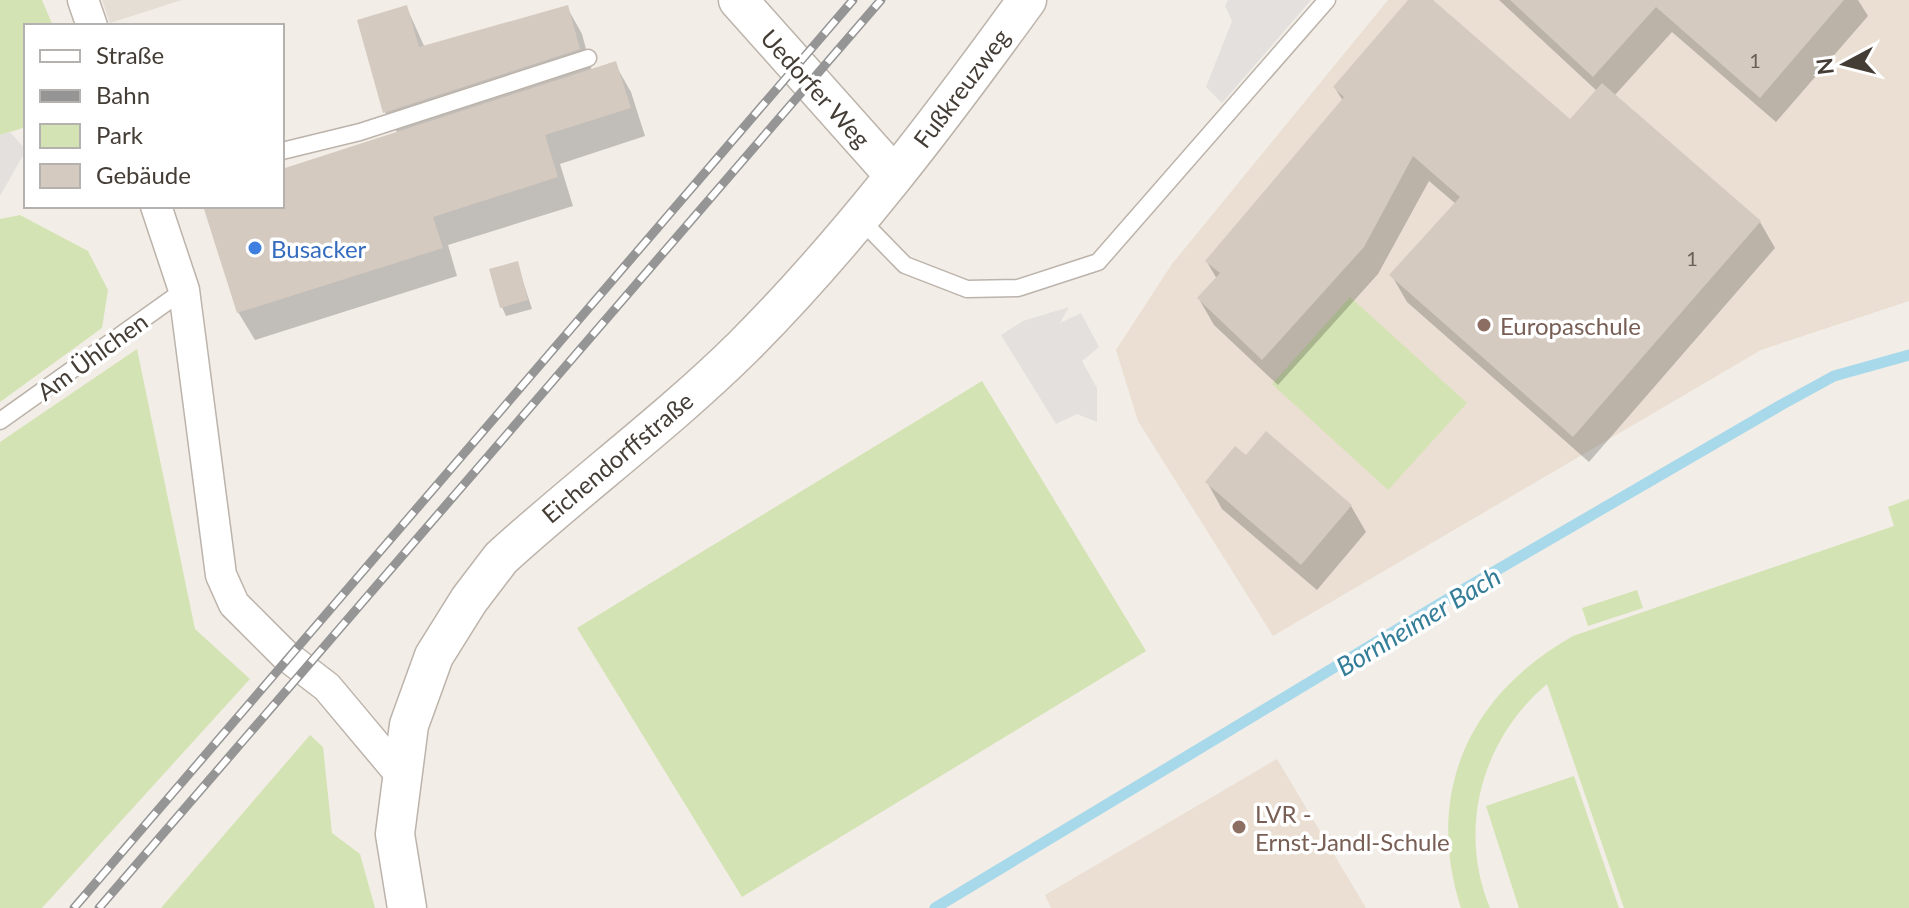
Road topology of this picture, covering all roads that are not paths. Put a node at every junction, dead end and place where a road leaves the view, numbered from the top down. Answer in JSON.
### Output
{"nodes":[{"id":1,"x":83,"y":0,"type":"edge"},
{"id":2,"x":738,"y":0,"type":"edge"},
{"id":3,"x":1027,"y":0,"type":"edge"},
{"id":4,"x":1327,"y":0,"type":"edge"},
{"id":5,"x":91,"y":24,"type":"edge"},
{"id":6,"x":588,"y":58,"type":"dead end"},
{"id":7,"x":284,"y":151,"type":"edge"},
{"id":8,"x":894,"y":175,"type":"junction"},
{"id":9,"x":157,"y":208,"type":"edge"},
{"id":10,"x":858,"y":217,"type":"junction"},
{"id":11,"x":184,"y":290,"type":"junction"},
{"id":12,"x":0,"y":421,"type":"edge"},
{"id":13,"x":400,"y":774,"type":"junction"},
{"id":14,"x":407,"y":908,"type":"edge"}],
"edges":[{"from":1,"to":5,"type":"street"},
{"from":2,"to":8,"type":"street","name":"Uedorfer Weg"},
{"from":3,"to":8,"type":"street","name":"Fußkreuzweg"},
{"from":4,"to":10,"type":"lane"},
{"from":6,"to":7,"type":"lane"},
{"from":8,"to":10,"type":"street","name":"Eichendorffstraße"},
{"from":9,"to":11,"type":"street"},
{"from":10,"to":13,"type":"street","name":"Eichendorffstraße"},
{"from":11,"to":12,"type":"lane","name":"Am Ühlchen"},
{"from":11,"to":13,"type":"street"},
{"from":13,"to":14,"type":"street","name":"Eichendorffstraße"}]}
